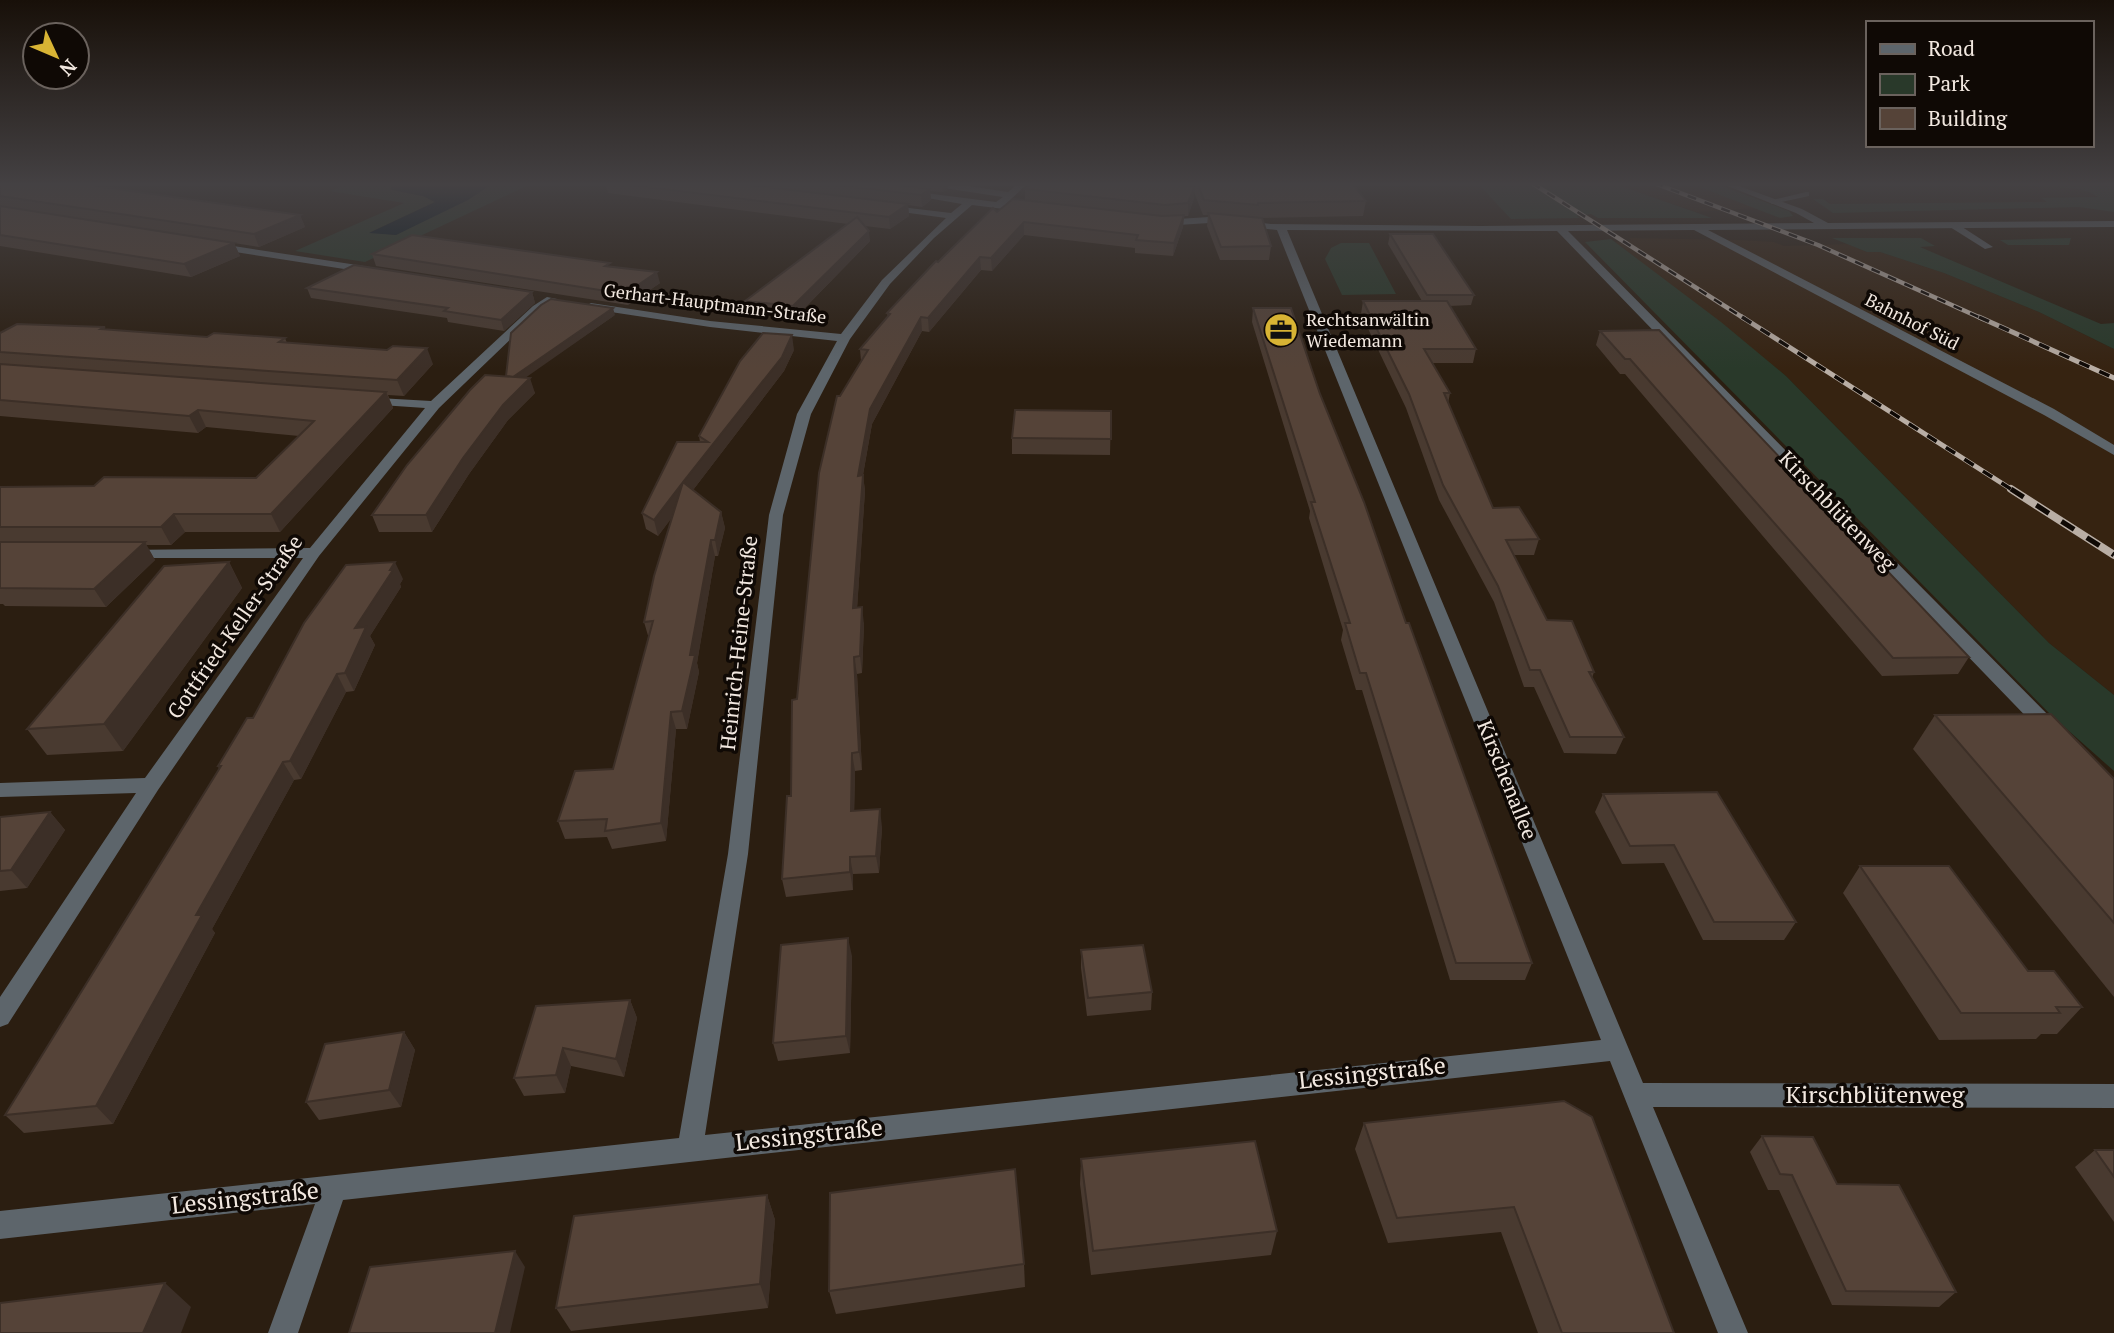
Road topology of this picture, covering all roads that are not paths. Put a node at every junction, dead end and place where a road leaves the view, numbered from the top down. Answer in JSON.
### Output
{"nodes":[{"id":1,"x":213,"y":245,"type":"edge"},
{"id":2,"x":923,"y":245,"type":"edge"},
{"id":3,"x":1284,"y":245,"type":"edge"},
{"id":4,"x":1576,"y":245,"type":"edge"},
{"id":5,"x":1729,"y":245,"type":"edge"},
{"id":6,"x":1985,"y":245,"type":"edge"},
{"id":7,"x":1988,"y":247,"type":"dead end"},
{"id":8,"x":376,"y":271,"type":"edge"},
{"id":9,"x":551,"y":299,"type":"edge"},
{"id":10,"x":577,"y":304,"type":"edge"},
{"id":11,"x":844,"y":338,"type":"junction"},
{"id":12,"x":357,"y":400,"type":"edge"},
{"id":13,"x":434,"y":405,"type":"junction"},
{"id":14,"x":2114,"y":451,"type":"edge"},
{"id":15,"x":107,"y":553,"type":"edge"},
{"id":16,"x":314,"y":553,"type":"junction"},
{"id":17,"x":2067,"y":746,"type":"edge"},
{"id":18,"x":151,"y":785,"type":"junction"},
{"id":19,"x":0,"y":790,"type":"edge"},
{"id":20,"x":0,"y":1017,"type":"edge"},
{"id":21,"x":1618,"y":1050,"type":"junction"},
{"id":22,"x":1636,"y":1095,"type":"junction"},
{"id":23,"x":2114,"y":1096,"type":"edge"},
{"id":24,"x":690,"y":1148,"type":"junction"},
{"id":25,"x":334,"y":1188,"type":"junction"},
{"id":26,"x":0,"y":1225,"type":"edge"},
{"id":27,"x":283,"y":1333,"type":"edge"},
{"id":28,"x":1733,"y":1333,"type":"edge"}],
"edges":[{"from":1,"to":8,"type":"street"},
{"from":2,"to":11,"type":"street","name":"Heinrich-Heine-Straße"},
{"from":3,"to":21,"type":"street","name":"Kirschenallee"},
{"from":4,"to":17,"type":"street","name":"Kirschblütenweg"},
{"from":5,"to":14,"type":"street","name":"Bahnhof Süd"},
{"from":6,"to":7,"type":"lane"},
{"from":9,"to":13,"type":"street","name":"Gottfried-Keller-Straße"},
{"from":10,"to":11,"type":"street","name":"Gerhart-Hauptmann-Straße"},
{"from":11,"to":24,"type":"street","name":"Heinrich-Heine-Straße"},
{"from":12,"to":13,"type":"street"},
{"from":13,"to":16,"type":"street","name":"Gottfried-Keller-Straße"},
{"from":15,"to":16,"type":"street"},
{"from":16,"to":18,"type":"street","name":"Gottfried-Keller-Straße"},
{"from":18,"to":19,"type":"street"},
{"from":18,"to":20,"type":"street","name":"Gottfried-Keller-Straße"},
{"from":21,"to":22,"type":"street","name":"Kirschenallee"},
{"from":21,"to":24,"type":"street","name":"Lessingstraße"},
{"from":22,"to":23,"type":"street","name":"Kirschblütenweg"},
{"from":22,"to":28,"type":"street","name":"Kirschenallee"},
{"from":24,"to":25,"type":"street","name":"Lessingstraße"},
{"from":25,"to":26,"type":"street","name":"Lessingstraße"},
{"from":25,"to":27,"type":"street"}]}
